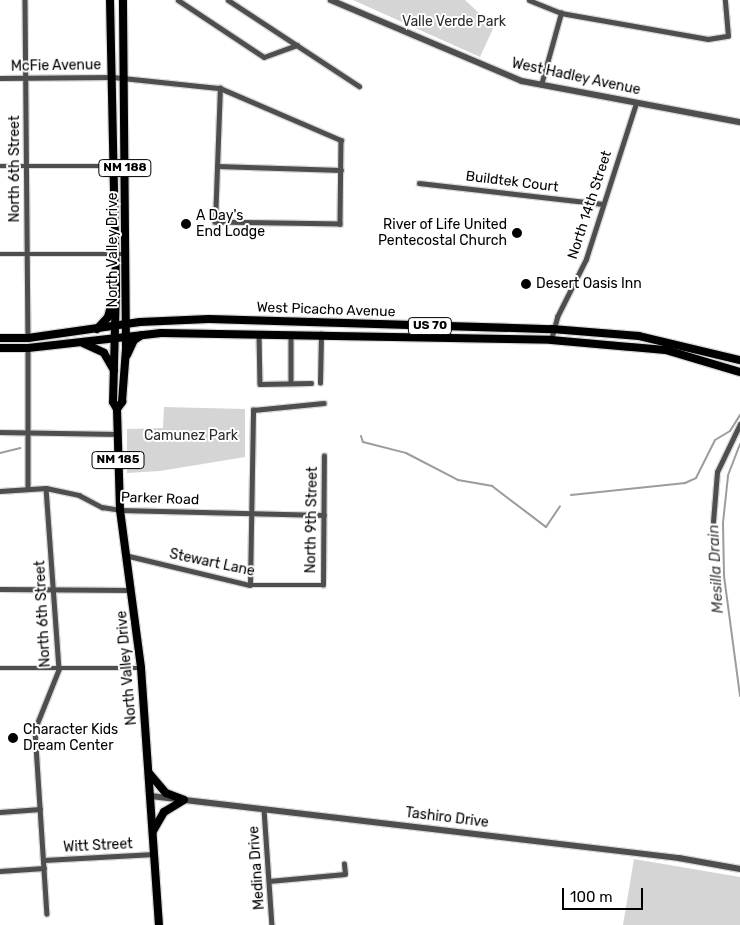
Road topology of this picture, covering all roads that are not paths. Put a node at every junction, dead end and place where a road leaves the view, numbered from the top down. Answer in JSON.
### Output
{"nodes":[{"id":1,"x":25,"y":0,"type":"edge"},
{"id":2,"x":110,"y":0,"type":"edge"},
{"id":3,"x":123,"y":0,"type":"edge"},
{"id":4,"x":178,"y":0,"type":"edge"},
{"id":5,"x":228,"y":0,"type":"edge"},
{"id":6,"x":334,"y":0,"type":"edge"},
{"id":7,"x":529,"y":0,"type":"edge"},
{"id":8,"x":726,"y":0,"type":"edge"},
{"id":9,"x":561,"y":13,"type":"junction"},
{"id":10,"x":297,"y":45,"type":"junction"},
{"id":11,"x":113,"y":77,"type":"junction"},
{"id":12,"x":124,"y":77,"type":"junction"},
{"id":13,"x":0,"y":78,"type":"edge"},
{"id":14,"x":25,"y":78,"type":"junction"},
{"id":15,"x":541,"y":85,"type":"junction"},
{"id":16,"x":359,"y":86,"type":"dead end"},
{"id":17,"x":220,"y":88,"type":"junction"},
{"id":18,"x":636,"y":103,"type":"junction"},
{"id":19,"x":740,"y":122,"type":"edge"},
{"id":20,"x":0,"y":166,"type":"edge"},
{"id":21,"x":28,"y":166,"type":"junction"},
{"id":22,"x":114,"y":166,"type":"junction"},
{"id":23,"x":125,"y":166,"type":"junction"},
{"id":24,"x":217,"y":166,"type":"junction"},
{"id":25,"x":341,"y":170,"type":"junction"},
{"id":26,"x":419,"y":183,"type":"dead end"},
{"id":27,"x":603,"y":204,"type":"junction"},
{"id":28,"x":0,"y":254,"type":"edge"},
{"id":29,"x":26,"y":254,"type":"junction"},
{"id":30,"x":114,"y":254,"type":"junction"},
{"id":31,"x":126,"y":254,"type":"junction"},
{"id":32,"x":116,"y":289,"type":"junction"},
{"id":33,"x":125,"y":306,"type":"junction"},
{"id":34,"x":140,"y":322,"type":"junction"},
{"id":35,"x":125,"y":324,"type":"junction"},
{"id":36,"x":117,"y":326,"type":"junction"},
{"id":37,"x":552,"y":329,"type":"junction"},
{"id":38,"x":96,"y":330,"type":"junction"},
{"id":39,"x":259,"y":332,"type":"junction"},
{"id":40,"x":291,"y":333,"type":"junction"},
{"id":41,"x":145,"y":334,"type":"junction"},
{"id":42,"x":321,"y":334,"type":"junction"},
{"id":43,"x":125,"y":335,"type":"junction"},
{"id":44,"x":117,"y":336,"type":"junction"},
{"id":45,"x":0,"y":338,"type":"edge"},
{"id":46,"x":28,"y":338,"type":"junction"},
{"id":47,"x":551,"y":340,"type":"junction"},
{"id":48,"x":78,"y":342,"type":"junction"},
{"id":49,"x":0,"y":348,"type":"edge"},
{"id":50,"x":28,"y":348,"type":"junction"},
{"id":51,"x":125,"y":359,"type":"junction"},
{"id":52,"x":740,"y":360,"type":"edge"},
{"id":53,"x":115,"y":372,"type":"junction"},
{"id":54,"x":740,"y":372,"type":"edge"},
{"id":55,"x":291,"y":383,"type":"junction"},
{"id":56,"x":311,"y":383,"type":"dead end"},
{"id":57,"x":320,"y":383,"type":"dead end"},
{"id":58,"x":324,"y":403,"type":"dead end"},
{"id":59,"x":117,"y":409,"type":"junction"},
{"id":60,"x":740,"y":424,"type":"edge"},
{"id":61,"x":0,"y":432,"type":"edge"},
{"id":62,"x":28,"y":432,"type":"junction"},
{"id":63,"x":117,"y":434,"type":"junction"},
{"id":64,"x":324,"y":456,"type":"dead end"},
{"id":65,"x":28,"y":487,"type":"junction"},
{"id":66,"x":46,"y":488,"type":"junction"},
{"id":67,"x":0,"y":491,"type":"edge"},
{"id":68,"x":120,"y":510,"type":"junction"},
{"id":69,"x":251,"y":513,"type":"junction"},
{"id":70,"x":324,"y":515,"type":"junction"},
{"id":71,"x":713,"y":522,"type":"dead end"},
{"id":72,"x":129,"y":556,"type":"junction"},
{"id":73,"x":250,"y":585,"type":"junction"},
{"id":74,"x":322,"y":585,"type":"joint"},
{"id":75,"x":0,"y":589,"type":"edge"},
{"id":76,"x":53,"y":589,"type":"junction"},
{"id":77,"x":132,"y":590,"type":"junction"},
{"id":78,"x":0,"y":668,"type":"edge"},
{"id":79,"x":141,"y":668,"type":"junction"},
{"id":80,"x":59,"y":670,"type":"junction"},
{"id":81,"x":149,"y":772,"type":"junction"},
{"id":82,"x":150,"y":796,"type":"junction"},
{"id":83,"x":184,"y":800,"type":"junction"},
{"id":84,"x":40,"y":809,"type":"junction"},
{"id":85,"x":264,"y":809,"type":"junction"},
{"id":86,"x":0,"y":812,"type":"edge"},
{"id":87,"x":153,"y":832,"type":"junction"},
{"id":88,"x":154,"y":854,"type":"junction"},
{"id":89,"x":44,"y":860,"type":"junction"},
{"id":90,"x":344,"y":864,"type":"dead end"},
{"id":91,"x":44,"y":868,"type":"junction"},
{"id":92,"x":740,"y":869,"type":"edge"},
{"id":93,"x":0,"y":871,"type":"edge"},
{"id":94,"x":269,"y":881,"type":"junction"},
{"id":95,"x":47,"y":914,"type":"dead end"},
{"id":96,"x":159,"y":925,"type":"edge"},
{"id":97,"x":272,"y":925,"type":"edge"}],
"edges":[{"from":1,"to":14,"type":"street","name":"North 6th Street"},
{"from":2,"to":11,"type":"main road","name":"North Valley Drive","number":"NM 188"},
{"from":3,"to":12,"type":"main road","name":"North Valley Drive","number":"NM 188"},
{"from":4,"to":10,"type":"street"},
{"from":5,"to":10,"type":"street"},
{"from":6,"to":15,"type":"street","name":"West Hadley Avenue"},
{"from":7,"to":9,"type":"street"},
{"from":8,"to":9,"type":"street"},
{"from":9,"to":15,"type":"street"},
{"from":10,"to":16,"type":"street"},
{"from":11,"to":12,"type":"street","name":"McFie Avenue"},
{"from":11,"to":14,"type":"street","name":"McFie Avenue"},
{"from":11,"to":22,"type":"main road","name":"North Valley Drive","number":"NM 188"},
{"from":12,"to":17,"type":"street","name":"McFie Avenue"},
{"from":12,"to":23,"type":"main road","name":"North Valley Drive","number":"NM 188"},
{"from":13,"to":14,"type":"street","name":"McFie Avenue"},
{"from":14,"to":21,"type":"street","name":"North 6th Street"},
{"from":15,"to":18,"type":"street","name":"West Hadley Avenue"},
{"from":17,"to":24,"type":"street"},
{"from":17,"to":25,"type":"street","name":"McFie Avenue"},
{"from":18,"to":19,"type":"street","name":"West Hadley Avenue"},
{"from":18,"to":27,"type":"street","name":"North 14th Street"},
{"from":20,"to":21,"type":"street"},
{"from":21,"to":22,"type":"street"},
{"from":21,"to":29,"type":"street","name":"North 6th Street"},
{"from":22,"to":23,"type":"street"},
{"from":22,"to":30,"type":"main road","name":"North Valley Drive","number":"NM 188"},
{"from":23,"to":31,"type":"main road","name":"North Valley Drive","number":"NM 188"},
{"from":24,"to":25,"type":"street"},
{"from":24,"to":25,"type":"street"},
{"from":26,"to":27,"type":"street","name":"Buildtek Court"},
{"from":27,"to":37,"type":"street","name":"North 14th Street"},
{"from":28,"to":29,"type":"street"},
{"from":29,"to":30,"type":"street"},
{"from":29,"to":46,"type":"street","name":"North 6th Street"},
{"from":30,"to":31,"type":"street"},
{"from":30,"to":32,"type":"main road","name":"North Valley Drive","number":"NM 188"},
{"from":31,"to":33,"type":"main road","name":"North Valley Drive","number":"NM 188"},
{"from":32,"to":36,"type":"main road","name":"North Valley Drive","number":"NM 188"},
{"from":32,"to":38,"type":"main road"},
{"from":33,"to":34,"type":"main road"},
{"from":33,"to":35,"type":"main road","name":"North Valley Drive","number":"NM 188"},
{"from":34,"to":35,"type":"main road","name":"West Picacho Avenue","number":"US 70"},
{"from":34,"to":37,"type":"main road","name":"West Picacho Avenue","number":"US 70"},
{"from":35,"to":36,"type":"main road","name":"West Picacho Avenue","number":"US 70"},
{"from":35,"to":43,"type":"main road","name":"North Valley Drive","number":"NM 188"},
{"from":36,"to":38,"type":"main road","name":"West Picacho Avenue","number":"US 70"},
{"from":36,"to":44,"type":"main road","name":"North Valley Drive","number":"NM 185"},
{"from":37,"to":47,"type":"street","name":"North 14th Street"},
{"from":37,"to":52,"type":"main road","name":"West Picacho Avenue","number":"US 70"},
{"from":38,"to":46,"type":"main road","name":"West Picacho Avenue","number":"US 70"},
{"from":39,"to":40,"type":"main road","name":"West Picacho Avenue","number":"US 70"},
{"from":39,"to":41,"type":"main road","name":"West Picacho Avenue","number":"US 70"},
{"from":39,"to":55,"type":"street"},
{"from":40,"to":42,"type":"main road","name":"West Picacho Avenue","number":"US 70"},
{"from":40,"to":55,"type":"street"},
{"from":41,"to":43,"type":"main road","name":"West Picacho Avenue","number":"US 70"},
{"from":41,"to":51,"type":"main road"},
{"from":42,"to":47,"type":"main road","name":"West Picacho Avenue","number":"US 70"},
{"from":42,"to":57,"type":"street"},
{"from":43,"to":44,"type":"main road","name":"West Picacho Avenue","number":"US 70"},
{"from":43,"to":51,"type":"main road","name":"North Valley Drive","number":"NM 185"},
{"from":44,"to":48,"type":"main road","name":"West Picacho Avenue","number":"US 70"},
{"from":44,"to":53,"type":"main road","name":"North Valley Drive","number":"NM 185"},
{"from":45,"to":46,"type":"main road","name":"West Picacho Avenue","number":"US 70"},
{"from":47,"to":54,"type":"main road","name":"West Picacho Avenue","number":"US 70"},
{"from":48,"to":50,"type":"main road","name":"West Picacho Avenue","number":"US 70"},
{"from":48,"to":53,"type":"main road"},
{"from":49,"to":50,"type":"main road","name":"West Picacho Avenue","number":"US 70"},
{"from":50,"to":62,"type":"street"},
{"from":51,"to":59,"type":"main road","name":"North Valley Drive","number":"NM 185"},
{"from":53,"to":59,"type":"main road","name":"North Valley Drive","number":"NM 185"},
{"from":55,"to":56,"type":"street"},
{"from":58,"to":69,"type":"street"},
{"from":59,"to":63,"type":"main road","name":"North Valley Drive","number":"NM 185"},
{"from":60,"to":71,"type":"street"},
{"from":61,"to":62,"type":"street"},
{"from":62,"to":63,"type":"street"},
{"from":62,"to":65,"type":"street"},
{"from":63,"to":68,"type":"main road","name":"North Valley Drive","number":"NM 185"},
{"from":64,"to":70,"type":"street","name":"North 9th Street"},
{"from":65,"to":66,"type":"street","name":"Parker Road"},
{"from":65,"to":67,"type":"street","name":"Parker Road"},
{"from":66,"to":68,"type":"street","name":"Parker Road"},
{"from":66,"to":76,"type":"street","name":"North 6th Street"},
{"from":68,"to":69,"type":"street","name":"Parker Road"},
{"from":68,"to":72,"type":"main road","name":"North Valley Drive","number":"NM 185"},
{"from":69,"to":70,"type":"street","name":"Parker Road"},
{"from":69,"to":73,"type":"street"},
{"from":70,"to":74,"type":"street","name":"North 9th Street"},
{"from":72,"to":73,"type":"street","name":"Stewart Lane"},
{"from":72,"to":77,"type":"main road","name":"North Valley Drive","number":"NM 185"},
{"from":73,"to":74,"type":"street","name":"Stewart Lane"},
{"from":75,"to":76,"type":"street"},
{"from":76,"to":77,"type":"street"},
{"from":76,"to":80,"type":"street","name":"North 6th Street"},
{"from":77,"to":79,"type":"main road","name":"North Valley Drive","number":"NM 185"},
{"from":78,"to":80,"type":"street"},
{"from":79,"to":80,"type":"street"},
{"from":79,"to":81,"type":"main road","name":"North Valley Drive","number":"NM 185"},
{"from":80,"to":84,"type":"street","name":"North 6th Street"},
{"from":81,"to":82,"type":"main road","name":"North Valley Drive","number":"NM 185"},
{"from":81,"to":83,"type":"main road"},
{"from":82,"to":83,"type":"street","name":"Tashiro Drive"},
{"from":82,"to":87,"type":"main road","name":"North Valley Drive","number":"NM 185"},
{"from":83,"to":85,"type":"street","name":"Tashiro Drive"},
{"from":83,"to":87,"type":"main road"},
{"from":84,"to":86,"type":"street"},
{"from":84,"to":89,"type":"street","name":"North 6th Street"},
{"from":85,"to":92,"type":"street","name":"Tashiro Drive"},
{"from":85,"to":94,"type":"street","name":"Medina Drive"},
{"from":87,"to":88,"type":"main road","name":"North Valley Drive","number":"NM 185"},
{"from":88,"to":89,"type":"street","name":"Witt Street"},
{"from":88,"to":96,"type":"main road","name":"North Valley Drive","number":"NM 185"},
{"from":89,"to":91,"type":"street","name":"North 6th Street"},
{"from":90,"to":94,"type":"street"},
{"from":91,"to":93,"type":"street"},
{"from":91,"to":95,"type":"street","name":"North 6th Street"},
{"from":94,"to":97,"type":"street","name":"Medina Drive"}]}
